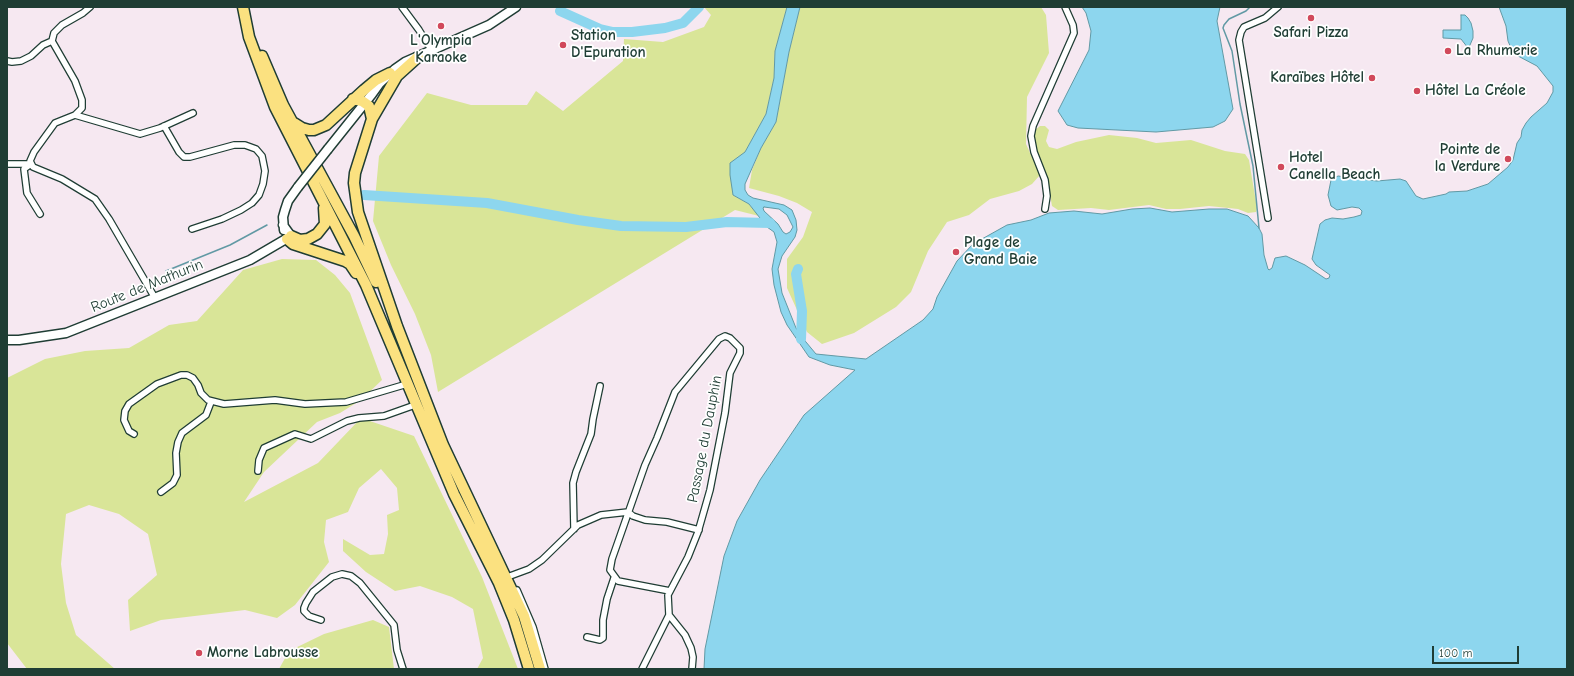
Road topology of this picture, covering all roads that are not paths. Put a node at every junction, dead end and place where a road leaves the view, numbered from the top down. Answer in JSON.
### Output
{"nodes":[{"id":1,"x":90,"y":7,"type":"edge"},
{"id":2,"x":243,"y":7,"type":"edge"},
{"id":3,"x":250,"y":7,"type":"edge"},
{"id":4,"x":402,"y":7,"type":"edge"},
{"id":5,"x":516,"y":7,"type":"edge"},
{"id":6,"x":1065,"y":7,"type":"edge"},
{"id":7,"x":1278,"y":7,"type":"edge"},
{"id":8,"x":52,"y":41,"type":"junction"},
{"id":9,"x":432,"y":51,"type":"junction"},
{"id":10,"x":418,"y":57,"type":"junction"},
{"id":11,"x":7,"y":61,"type":"edge"},
{"id":12,"x":390,"y":73,"type":"junction"},
{"id":13,"x":392,"y":84,"type":"junction"},
{"id":14,"x":372,"y":94,"type":"junction"},
{"id":15,"x":353,"y":99,"type":"junction"},
{"id":16,"x":365,"y":103,"type":"junction"},
{"id":17,"x":193,"y":113,"type":"dead end"},
{"id":18,"x":75,"y":115,"type":"junction"},
{"id":19,"x":372,"y":118,"type":"junction"},
{"id":20,"x":293,"y":123,"type":"junction"},
{"id":21,"x":164,"y":126,"type":"junction"},
{"id":22,"x":7,"y":164,"type":"edge"},
{"id":23,"x":31,"y":164,"type":"junction"},
{"id":24,"x":324,"y":204,"type":"junction"},
{"id":25,"x":1045,"y":209,"type":"dead end"},
{"id":26,"x":40,"y":214,"type":"dead end"},
{"id":27,"x":1268,"y":218,"type":"dead end"},
{"id":28,"x":192,"y":229,"type":"dead end"},
{"id":29,"x":289,"y":237,"type":"junction"},
{"id":30,"x":155,"y":298,"type":"junction"},
{"id":31,"x":381,"y":317,"type":"junction"},
{"id":32,"x":397,"y":326,"type":"junction"},
{"id":33,"x":7,"y":340,"type":"edge"},
{"id":34,"x":407,"y":384,"type":"junction"},
{"id":35,"x":600,"y":386,"type":"dead end"},
{"id":36,"x":211,"y":402,"type":"junction"},
{"id":37,"x":426,"y":402,"type":"junction"},
{"id":38,"x":415,"y":405,"type":"junction"},
{"id":39,"x":134,"y":434,"type":"dead end"},
{"id":40,"x":258,"y":471,"type":"dead end"},
{"id":41,"x":161,"y":492,"type":"dead end"},
{"id":42,"x":628,"y":512,"type":"junction"},
{"id":43,"x":574,"y":529,"type":"junction"},
{"id":44,"x":699,"y":530,"type":"junction"},
{"id":45,"x":510,"y":576,"type":"junction"},
{"id":46,"x":614,"y":578,"type":"junction"},
{"id":47,"x":670,"y":591,"type":"junction"},
{"id":48,"x":669,"y":615,"type":"junction"},
{"id":49,"x":321,"y":620,"type":"dead end"},
{"id":50,"x":587,"y":637,"type":"dead end"},
{"id":51,"x":522,"y":643,"type":"junction"},
{"id":52,"x":403,"y":669,"type":"edge"},
{"id":53,"x":525,"y":669,"type":"edge"},
{"id":54,"x":529,"y":669,"type":"edge"},
{"id":55,"x":540,"y":669,"type":"edge"},
{"id":56,"x":545,"y":669,"type":"edge"},
{"id":57,"x":642,"y":669,"type":"edge"},
{"id":58,"x":692,"y":669,"type":"edge"}],
"edges":[{"from":1,"to":8,"type":"street"},
{"from":2,"to":24,"type":"highway"},
{"from":3,"to":20,"type":"highway"},
{"from":4,"to":9,"type":"street"},
{"from":5,"to":9,"type":"main road"},
{"from":6,"to":25,"type":"street"},
{"from":7,"to":27,"type":"street"},
{"from":8,"to":11,"type":"street"},
{"from":8,"to":18,"type":"street"},
{"from":9,"to":10,"type":"main road"},
{"from":10,"to":12,"type":"main road"},
{"from":10,"to":13,"type":"highway"},
{"from":12,"to":14,"type":"main road"},
{"from":12,"to":15,"type":"highway"},
{"from":13,"to":14,"type":"main road"},
{"from":13,"to":19,"type":"highway"},
{"from":14,"to":16,"type":"main road"},
{"from":15,"to":16,"type":"highway"},
{"from":15,"to":20,"type":"highway"},
{"from":16,"to":19,"type":"highway"},
{"from":16,"to":29,"type":"main road","bridge":true},
{"from":17,"to":21,"type":"street"},
{"from":18,"to":21,"type":"street"},
{"from":18,"to":23,"type":"street"},
{"from":19,"to":32,"type":"highway"},
{"from":20,"to":32,"type":"highway"},
{"from":21,"to":28,"type":"street"},
{"from":22,"to":23,"type":"street"},
{"from":23,"to":26,"type":"street"},
{"from":23,"to":30,"type":"street"},
{"from":24,"to":29,"type":"highway"},
{"from":24,"to":31,"type":"highway"},
{"from":29,"to":30,"type":"main road","name":"Route de Mathurin"},
{"from":29,"to":31,"type":"highway"},
{"from":30,"to":33,"type":"main road","name":"Route de Mathurin"},
{"from":31,"to":34,"type":"highway"},
{"from":32,"to":37,"type":"highway"},
{"from":34,"to":36,"type":"street"},
{"from":34,"to":38,"type":"highway"},
{"from":35,"to":43,"type":"street"},
{"from":36,"to":39,"type":"street"},
{"from":36,"to":41,"type":"street"},
{"from":37,"to":45,"type":"street"},
{"from":37,"to":55,"type":"highway"},
{"from":38,"to":40,"type":"street"},
{"from":38,"to":51,"type":"highway"},
{"from":42,"to":43,"type":"street"},
{"from":42,"to":44,"type":"street"},
{"from":42,"to":44,"type":"street","name":"Passage du Dauphin"},
{"from":42,"to":46,"type":"street"},
{"from":43,"to":45,"type":"street"},
{"from":44,"to":47,"type":"street","name":"Passage du Dauphin"},
{"from":45,"to":56,"type":"street"},
{"from":46,"to":47,"type":"street"},
{"from":46,"to":50,"type":"street"},
{"from":47,"to":48,"type":"street","name":"Passage du Dauphin"},
{"from":48,"to":57,"type":"street"},
{"from":48,"to":58,"type":"street"},
{"from":49,"to":52,"type":"street"},
{"from":51,"to":53,"type":"highway"},
{"from":51,"to":54,"type":"highway"}]}
